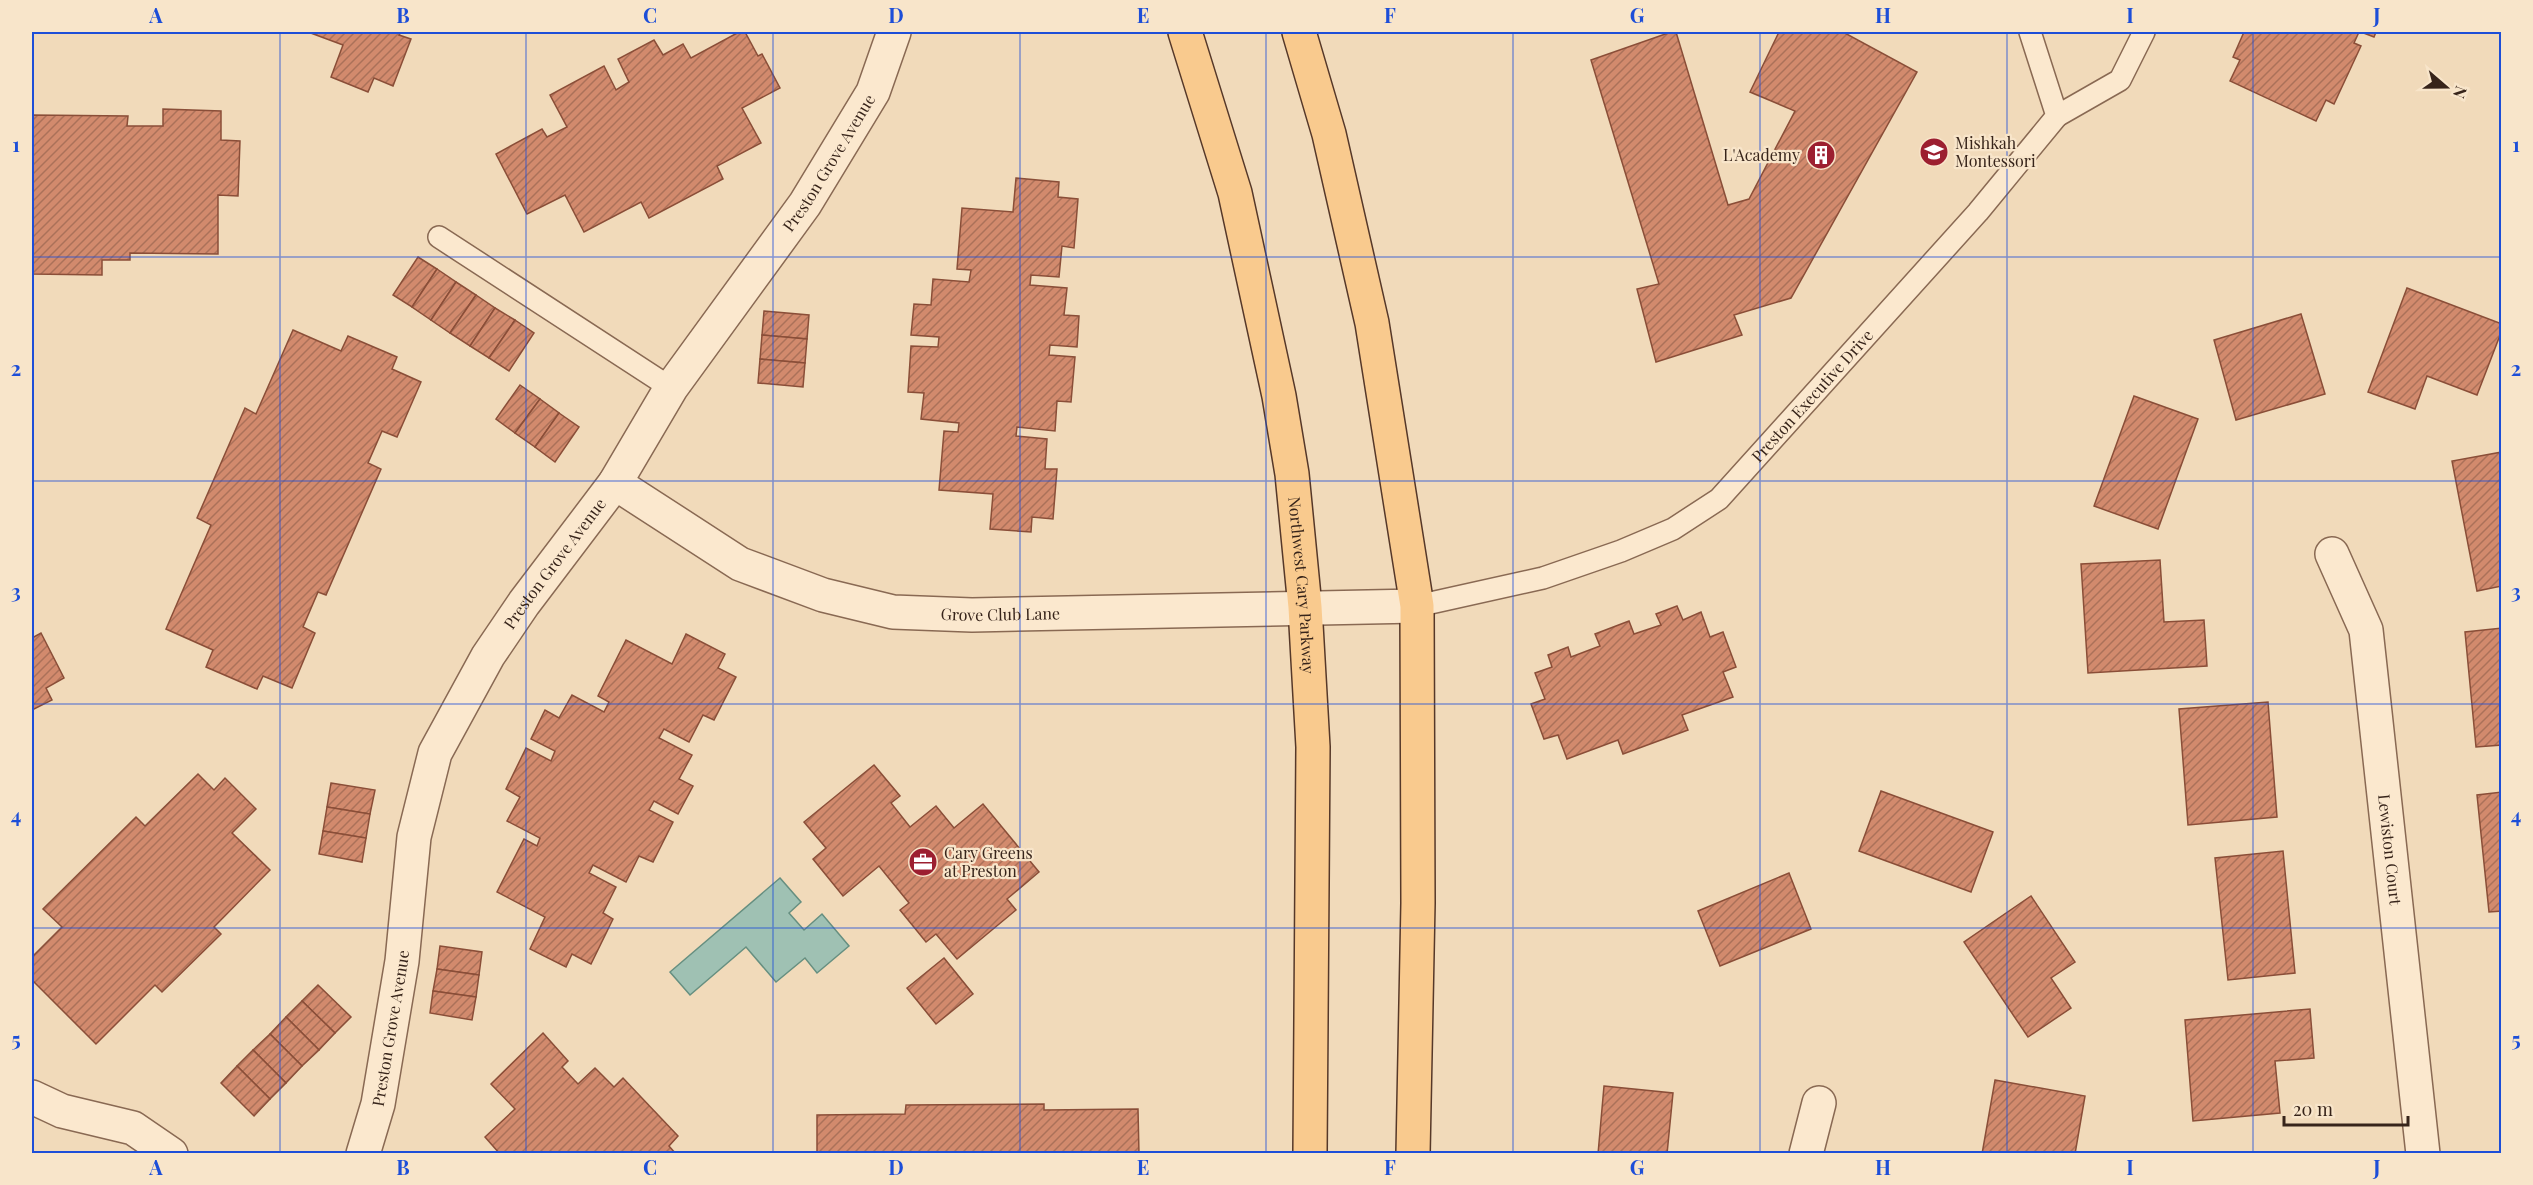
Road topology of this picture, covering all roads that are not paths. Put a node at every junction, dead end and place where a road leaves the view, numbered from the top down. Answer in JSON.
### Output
{"nodes":[{"id":1,"x":894,"y":32,"type":"edge"},
{"id":2,"x":1185,"y":32,"type":"edge"},
{"id":3,"x":1299,"y":32,"type":"edge"},
{"id":4,"x":2030,"y":32,"type":"edge"},
{"id":5,"x":2144,"y":32,"type":"edge"},
{"id":6,"x":2057,"y":116,"type":"junction"},
{"id":7,"x":439,"y":237,"type":"dead end"},
{"id":8,"x":671,"y":388,"type":"junction"},
{"id":9,"x":615,"y":483,"type":"junction"},
{"id":10,"x":2331,"y":554,"type":"dead end"},
{"id":11,"x":1417,"y":606,"type":"junction"},
{"id":12,"x":1305,"y":607,"type":"junction"},
{"id":13,"x":32,"y":1097,"type":"edge"},
{"id":14,"x":1819,"y":1103,"type":"dead end"},
{"id":15,"x":366,"y":1153,"type":"edge"},
{"id":16,"x":171,"y":1154,"type":"edge"},
{"id":17,"x":1310,"y":1154,"type":"edge"},
{"id":18,"x":1413,"y":1154,"type":"edge"},
{"id":19,"x":1806,"y":1154,"type":"edge"},
{"id":20,"x":2422,"y":1154,"type":"edge"}],
"edges":[{"from":1,"to":8,"type":"street","name":"Preston Grove Avenue"},
{"from":2,"to":12,"type":"main road","name":"Northwest Cary Parkway"},
{"from":3,"to":11,"type":"main road"},
{"from":4,"to":6,"type":"lane"},
{"from":5,"to":6,"type":"lane"},
{"from":6,"to":11,"type":"lane","name":"Preston Executive Drive"},
{"from":7,"to":8,"type":"lane"},
{"from":8,"to":9,"type":"street","name":"Preston Grove Avenue"},
{"from":9,"to":12,"type":"street","name":"Grove Club Lane"},
{"from":9,"to":15,"type":"street","name":"Preston Grove Avenue"},
{"from":10,"to":20,"type":"street","name":"Lewiston Court"},
{"from":11,"to":12,"type":"street","name":"Grove Club Lane"},
{"from":11,"to":18,"type":"main road"},
{"from":12,"to":17,"type":"main road","name":"Northwest Cary Parkway"},
{"from":13,"to":16,"type":"street"},
{"from":14,"to":19,"type":"street"}]}
